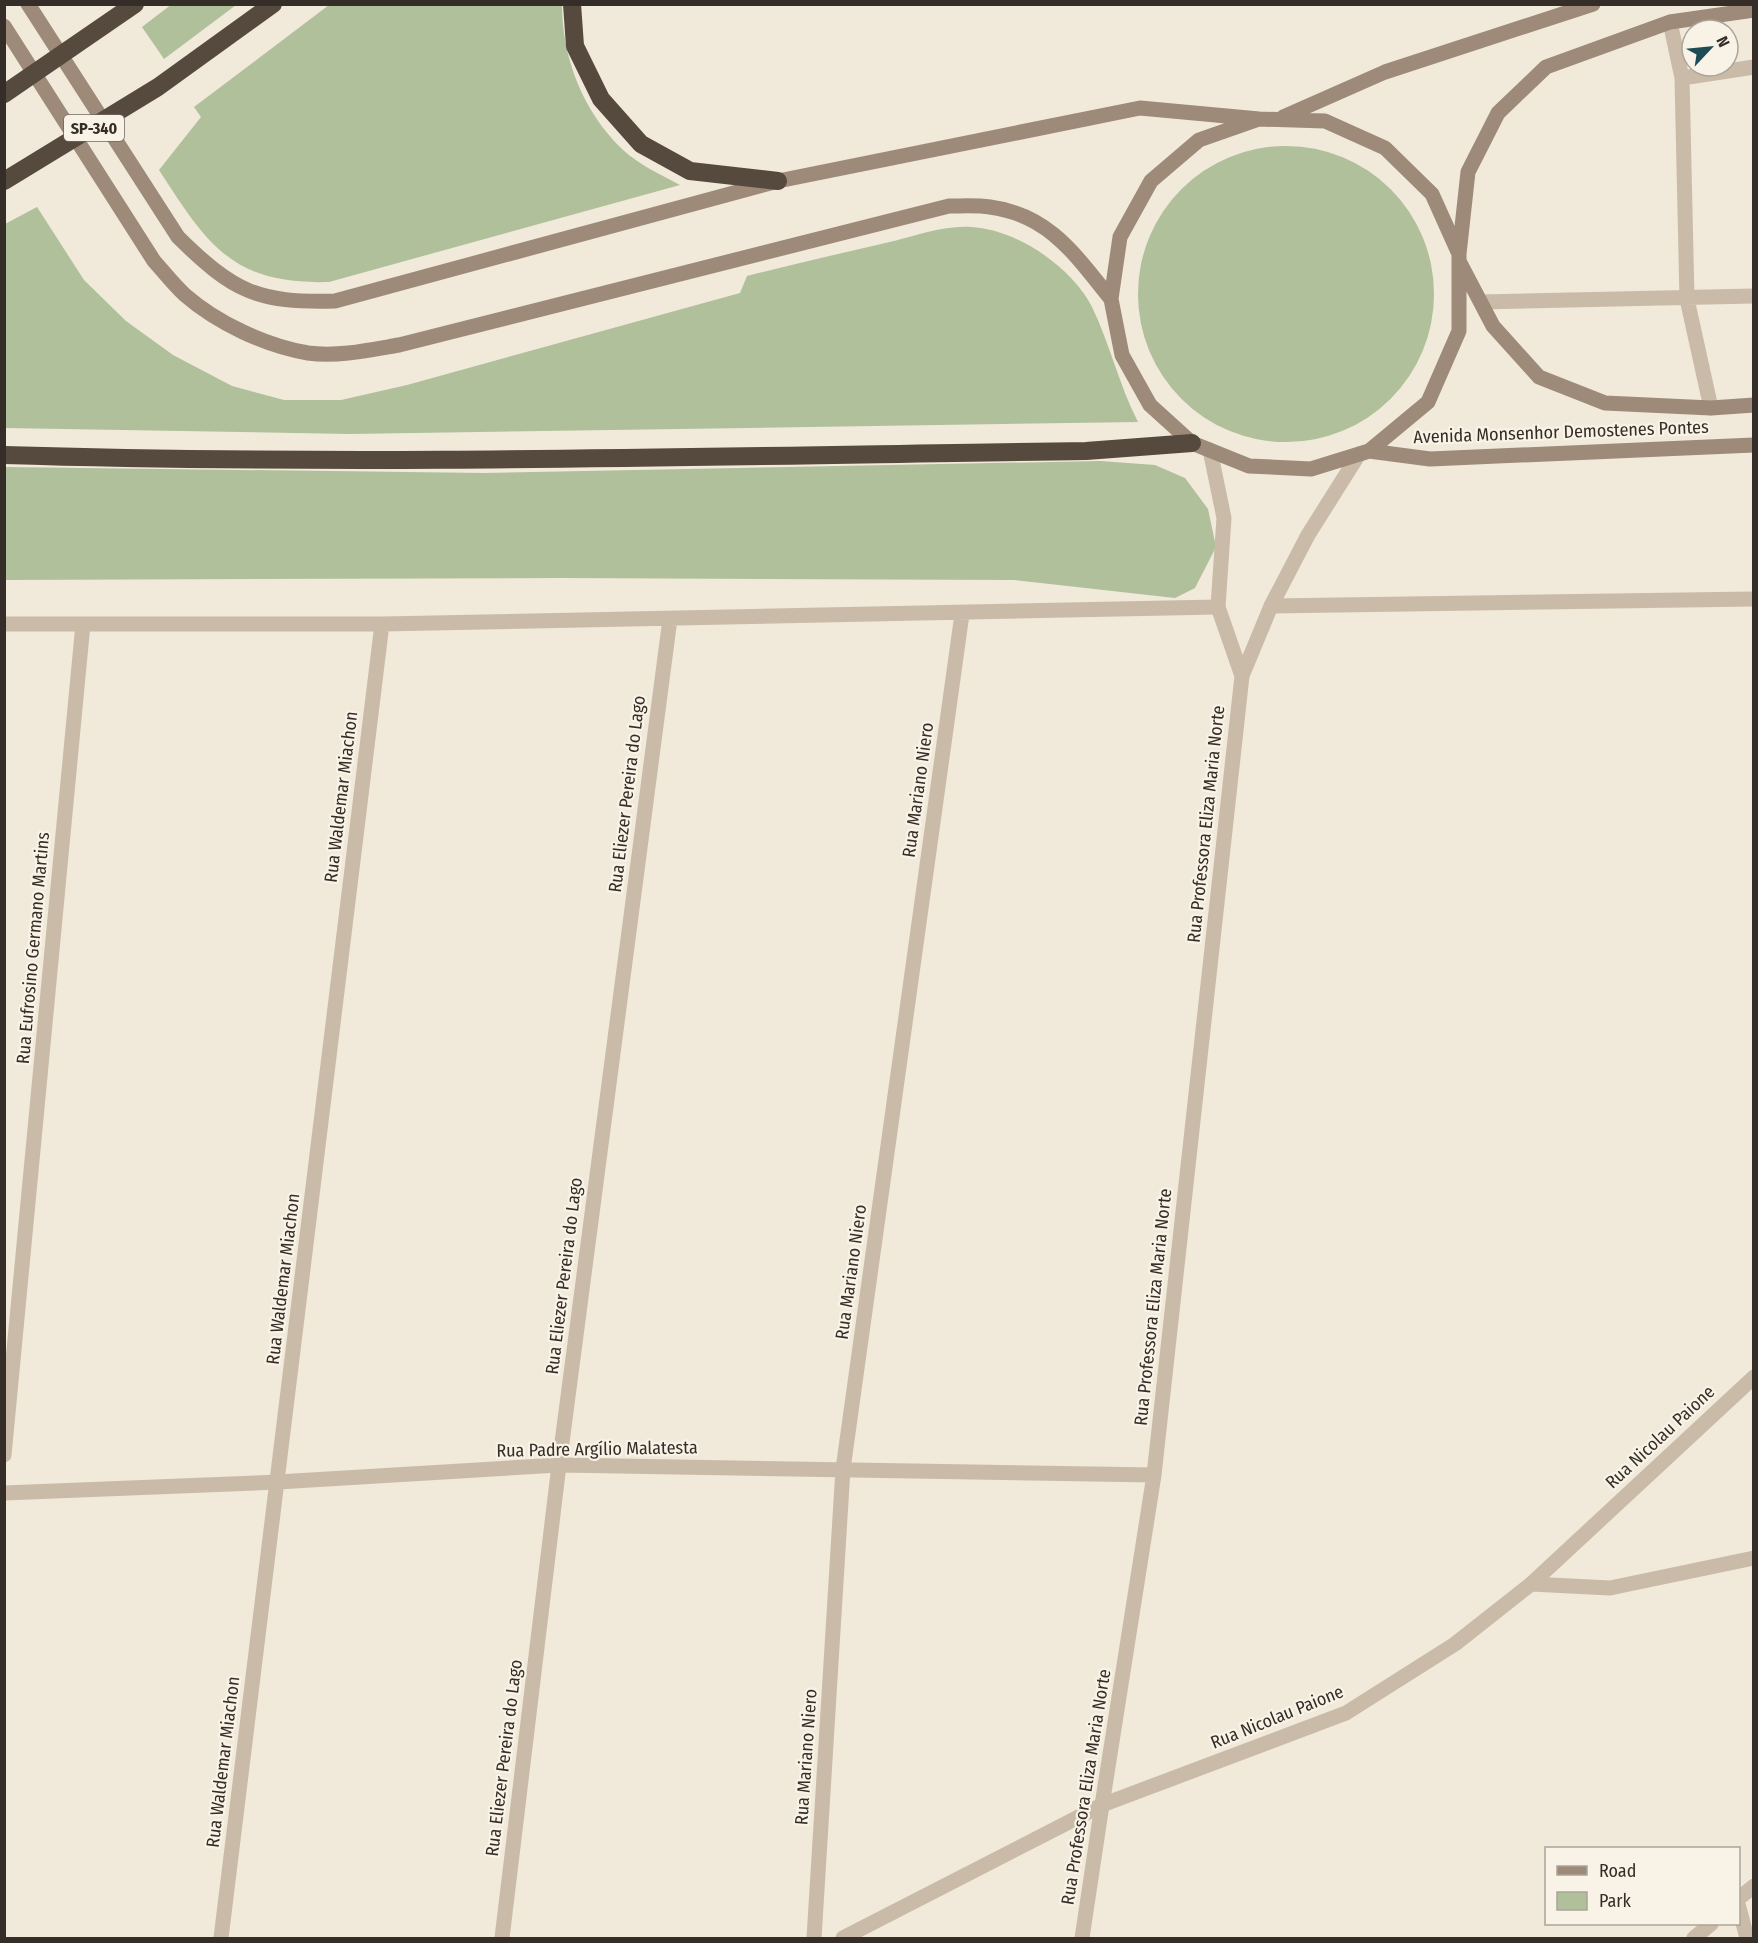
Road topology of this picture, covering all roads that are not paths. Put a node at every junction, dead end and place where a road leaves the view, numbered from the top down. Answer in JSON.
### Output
{"nodes":[{"id":1,"x":28,"y":4,"type":"edge"},
{"id":2,"x":135,"y":4,"type":"edge"},
{"id":3,"x":273,"y":4,"type":"edge"},
{"id":4,"x":572,"y":4,"type":"edge"},
{"id":5,"x":1593,"y":4,"type":"edge"},
{"id":6,"x":1728,"y":10,"type":"edge"},
{"id":7,"x":1754,"y":10,"type":"edge"},
{"id":8,"x":1670,"y":22,"type":"junction"},
{"id":9,"x":4,"y":26,"type":"edge"},
{"id":10,"x":1680,"y":69,"type":"edge"},
{"id":11,"x":1682,"y":78,"type":"edge"},
{"id":12,"x":4,"y":94,"type":"edge"},
{"id":13,"x":1259,"y":119,"type":"junction"},
{"id":14,"x":1278,"y":120,"type":"junction"},
{"id":15,"x":4,"y":181,"type":"edge"},
{"id":16,"x":778,"y":181,"type":"junction"},
{"id":17,"x":1459,"y":258,"type":"junction"},
{"id":18,"x":1754,"y":296,"type":"edge"},
{"id":19,"x":1687,"y":298,"type":"junction"},
{"id":20,"x":1111,"y":299,"type":"junction"},
{"id":21,"x":1481,"y":302,"type":"junction"},
{"id":22,"x":1754,"y":405,"type":"edge"},
{"id":23,"x":1711,"y":408,"type":"junction"},
{"id":24,"x":1192,"y":443,"type":"junction"},
{"id":25,"x":1754,"y":445,"type":"edge"},
{"id":26,"x":1210,"y":450,"type":"junction"},
{"id":27,"x":1364,"y":453,"type":"junction"},
{"id":28,"x":4,"y":455,"type":"edge"},
{"id":29,"x":1754,"y":599,"type":"edge"},
{"id":30,"x":1271,"y":606,"type":"junction"},
{"id":31,"x":1218,"y":607,"type":"junction"},
{"id":32,"x":962,"y":614,"type":"junction"},
{"id":33,"x":670,"y":619,"type":"junction"},
{"id":34,"x":4,"y":624,"type":"edge"},
{"id":35,"x":83,"y":624,"type":"junction"},
{"id":36,"x":382,"y":624,"type":"junction"},
{"id":37,"x":1242,"y":676,"type":"junction"},
{"id":38,"x":1754,"y":1377,"type":"edge"},
{"id":39,"x":4,"y":1455,"type":"edge"},
{"id":40,"x":559,"y":1465,"type":"junction"},
{"id":41,"x":843,"y":1469,"type":"junction"},
{"id":42,"x":1154,"y":1475,"type":"junction"},
{"id":43,"x":278,"y":1482,"type":"junction"},
{"id":44,"x":4,"y":1493,"type":"edge"},
{"id":45,"x":1754,"y":1558,"type":"edge"},
{"id":46,"x":1531,"y":1584,"type":"junction"},
{"id":47,"x":1102,"y":1805,"type":"junction"},
{"id":48,"x":1754,"y":1886,"type":"edge"},
{"id":49,"x":1740,"y":1899,"type":"edge"},
{"id":50,"x":1740,"y":1909,"type":"edge"},
{"id":51,"x":1709,"y":1925,"type":"edge"},
{"id":52,"x":221,"y":1938,"type":"edge"},
{"id":53,"x":502,"y":1938,"type":"edge"},
{"id":54,"x":814,"y":1938,"type":"edge"},
{"id":55,"x":843,"y":1938,"type":"edge"},
{"id":56,"x":1082,"y":1938,"type":"edge"},
{"id":57,"x":1694,"y":1938,"type":"edge"},
{"id":58,"x":1747,"y":1938,"type":"edge"}],
"edges":[{"from":1,"to":16,"type":"main road","name":"Avenida Monsenhor Demostenes Pontes"},
{"from":2,"to":12,"type":"highway"},
{"from":3,"to":15,"type":"highway","number":"SP-340"},
{"from":4,"to":16,"type":"highway"},
{"from":5,"to":14,"type":"main road"},
{"from":6,"to":7,"type":"main road"},
{"from":6,"to":8,"type":"main road"},
{"from":8,"to":10,"type":"street"},
{"from":8,"to":17,"type":"main road"},
{"from":9,"to":20,"type":"main road"},
{"from":11,"to":19,"type":"street"},
{"from":13,"to":14,"type":"main road","name":"Avenida Monsenhor Demostenes Pontes"},
{"from":13,"to":16,"type":"main road","name":"Avenida Monsenhor Demostenes Pontes"},
{"from":13,"to":20,"type":"main road"},
{"from":14,"to":17,"type":"main road","name":"Avenida Monsenhor Demostenes Pontes"},
{"from":17,"to":21,"type":"main road","name":"Avenida Monsenhor Demostenes Pontes"},
{"from":17,"to":27,"type":"main road"},
{"from":18,"to":19,"type":"street"},
{"from":19,"to":21,"type":"street"},
{"from":19,"to":23,"type":"street"},
{"from":20,"to":24,"type":"main road"},
{"from":21,"to":23,"type":"main road","name":"Avenida Monsenhor Demostenes Pontes"},
{"from":22,"to":23,"type":"main road","name":"Avenida Monsenhor Demostenes Pontes"},
{"from":24,"to":26,"type":"main road"},
{"from":24,"to":28,"type":"highway"},
{"from":25,"to":27,"type":"main road","name":"Avenida Monsenhor Demostenes Pontes"},
{"from":26,"to":27,"type":"main road"},
{"from":26,"to":31,"type":"street"},
{"from":27,"to":30,"type":"street"},
{"from":29,"to":30,"type":"street"},
{"from":30,"to":37,"type":"street"},
{"from":31,"to":32,"type":"street"},
{"from":31,"to":37,"type":"street"},
{"from":32,"to":33,"type":"street"},
{"from":32,"to":41,"type":"street","name":"Rua Mariano Niero"},
{"from":33,"to":36,"type":"street"},
{"from":33,"to":40,"type":"street","name":"Rua Eliezer Pereira do Lago"},
{"from":34,"to":35,"type":"street"},
{"from":35,"to":36,"type":"street"},
{"from":35,"to":39,"type":"street","name":"Rua Eufrosino Germano Martins"},
{"from":36,"to":43,"type":"street","name":"Rua Waldemar Miachon"},
{"from":37,"to":42,"type":"street","name":"Rua Professora Eliza Maria Norte"},
{"from":38,"to":46,"type":"street","name":"Rua Nicolau Paione"},
{"from":40,"to":41,"type":"street","name":"Rua Padre Argílio Malatesta"},
{"from":40,"to":43,"type":"street","name":"Rua Padre Argílio Malatesta"},
{"from":40,"to":53,"type":"street","name":"Rua Eliezer Pereira do Lago"},
{"from":41,"to":42,"type":"street","name":"Rua Padre Argílio Malatesta"},
{"from":41,"to":54,"type":"street","name":"Rua Mariano Niero"},
{"from":42,"to":47,"type":"street","name":"Rua Professora Eliza Maria Norte"},
{"from":43,"to":44,"type":"street","name":"Rua Padre Argílio Malatesta"},
{"from":43,"to":52,"type":"street","name":"Rua Waldemar Miachon"},
{"from":45,"to":46,"type":"street"},
{"from":46,"to":47,"type":"street","name":"Rua Nicolau Paione"},
{"from":47,"to":55,"type":"street","name":"Rua Nicolau Paione"},
{"from":47,"to":56,"type":"street","name":"Rua Professora Eliza Maria Norte"},
{"from":48,"to":49,"type":"street"},
{"from":50,"to":58,"type":"street"},
{"from":51,"to":57,"type":"street"}]}
